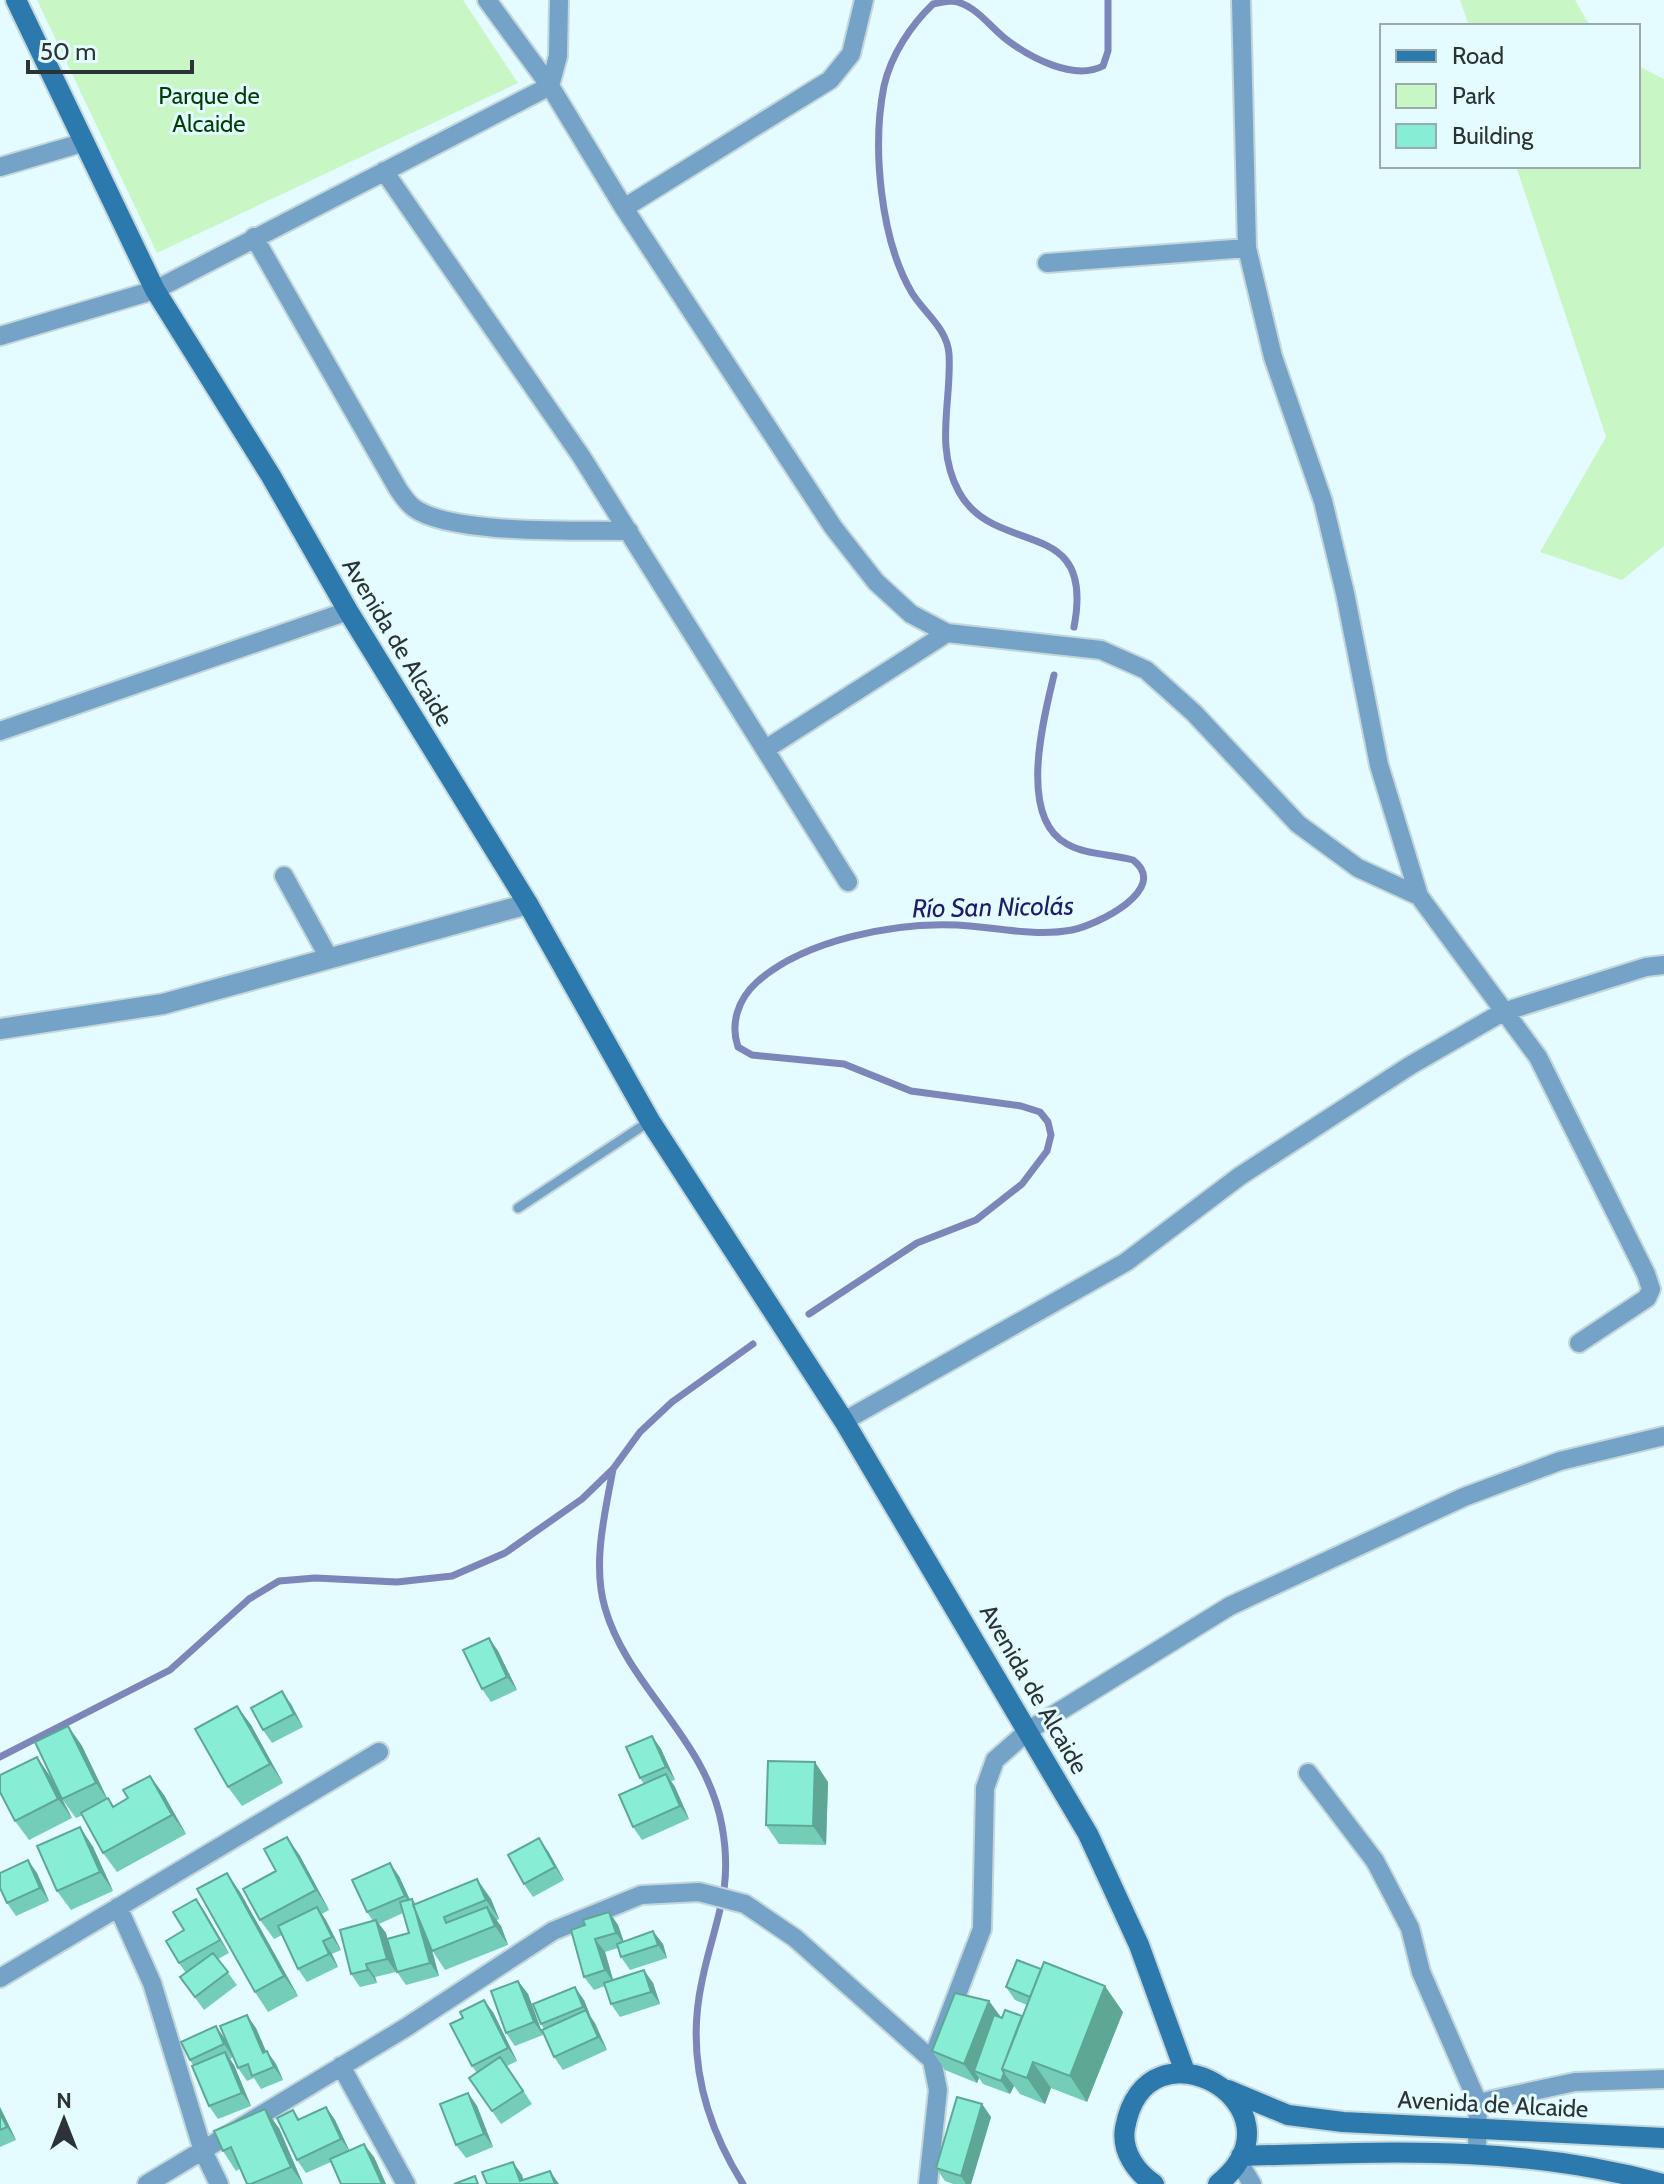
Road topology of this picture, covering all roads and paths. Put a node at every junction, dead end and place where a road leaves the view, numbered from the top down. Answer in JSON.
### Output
{"nodes":[{"id":1,"x":16,"y":0,"type":"edge"},
{"id":2,"x":487,"y":0,"type":"edge"},
{"id":3,"x":559,"y":0,"type":"edge"},
{"id":4,"x":864,"y":0,"type":"edge"},
{"id":5,"x":1241,"y":0,"type":"edge"},
{"id":6,"x":550,"y":86,"type":"junction"},
{"id":7,"x":82,"y":143,"type":"junction"},
{"id":8,"x":0,"y":167,"type":"edge"},
{"id":9,"x":384,"y":171,"type":"junction"},
{"id":10,"x":624,"y":208,"type":"junction"},
{"id":11,"x":254,"y":237,"type":"junction"},
{"id":12,"x":1247,"y":248,"type":"junction"},
{"id":13,"x":1047,"y":263,"type":"dead end"},
{"id":14,"x":155,"y":290,"type":"junction"},
{"id":15,"x":0,"y":336,"type":"edge"},
{"id":16,"x":629,"y":531,"type":"junction"},
{"id":17,"x":348,"y":611,"type":"junction"},
{"id":18,"x":947,"y":633,"type":"junction"},
{"id":19,"x":0,"y":731,"type":"edge"},
{"id":20,"x":766,"y":749,"type":"junction"},
{"id":21,"x":284,"y":876,"type":"dead end"},
{"id":22,"x":848,"y":882,"type":"dead end"},
{"id":23,"x":1419,"y":896,"type":"junction"},
{"id":24,"x":528,"y":904,"type":"junction"},
{"id":25,"x":329,"y":958,"type":"junction"},
{"id":26,"x":1664,"y":965,"type":"edge"},
{"id":27,"x":1503,"y":1012,"type":"junction"},
{"id":28,"x":0,"y":1029,"type":"edge"},
{"id":29,"x":650,"y":1121,"type":"junction"},
{"id":30,"x":518,"y":1208,"type":"dead end"},
{"id":31,"x":1579,"y":1343,"type":"dead end"},
{"id":32,"x":844,"y":1421,"type":"junction"},
{"id":33,"x":1664,"y":1436,"type":"edge"},
{"id":34,"x":1029,"y":1730,"type":"junction"},
{"id":35,"x":379,"y":1752,"type":"dead end"},
{"id":36,"x":1308,"y":1773,"type":"dead end"},
{"id":37,"x":118,"y":1907,"type":"junction"},
{"id":38,"x":0,"y":1978,"type":"edge"},
{"id":39,"x":932,"y":2060,"type":"junction"},
{"id":40,"x":341,"y":2066,"type":"junction"},
{"id":41,"x":1185,"y":2072,"type":"junction"},
{"id":42,"x":1664,"y":2079,"type":"edge"},
{"id":43,"x":1228,"y":2090,"type":"junction"},
{"id":44,"x":1478,"y":2103,"type":"junction"},
{"id":45,"x":1477,"y":2128,"type":"junction"},
{"id":46,"x":1664,"y":2138,"type":"edge"},
{"id":47,"x":203,"y":2151,"type":"junction"},
{"id":48,"x":1477,"y":2152,"type":"junction"},
{"id":49,"x":1240,"y":2159,"type":"junction"},
{"id":50,"x":1584,"y":2175,"type":"edge"},
{"id":51,"x":147,"y":2184,"type":"edge"},
{"id":52,"x":219,"y":2184,"type":"edge"},
{"id":53,"x":406,"y":2184,"type":"edge"},
{"id":54,"x":928,"y":2184,"type":"edge"},
{"id":55,"x":1154,"y":2184,"type":"edge"},
{"id":56,"x":1218,"y":2184,"type":"edge"},
{"id":57,"x":1252,"y":2184,"type":"edge"},
{"id":58,"x":1663,"y":2184,"type":"edge"}],
"edges":[{"from":1,"to":7,"type":"main road","name":"Avenida de Alcaide"},
{"from":2,"to":6,"type":"street"},
{"from":3,"to":6,"type":"street"},
{"from":4,"to":10,"type":"street"},
{"from":5,"to":12,"type":"street"},
{"from":6,"to":9,"type":"street"},
{"from":6,"to":10,"type":"street"},
{"from":7,"to":8,"type":"street"},
{"from":7,"to":14,"type":"main road","name":"Avenida de Alcaide"},
{"from":9,"to":11,"type":"street"},
{"from":9,"to":16,"type":"street"},
{"from":10,"to":18,"type":"street"},
{"from":11,"to":14,"type":"street"},
{"from":11,"to":16,"type":"street"},
{"from":12,"to":13,"type":"street"},
{"from":12,"to":23,"type":"street"},
{"from":14,"to":15,"type":"street"},
{"from":14,"to":17,"type":"main road","name":"Avenida de Alcaide"},
{"from":16,"to":20,"type":"street"},
{"from":17,"to":19,"type":"street"},
{"from":17,"to":24,"type":"main road","name":"Avenida de Alcaide"},
{"from":18,"to":20,"type":"street"},
{"from":18,"to":23,"type":"street"},
{"from":20,"to":22,"type":"street"},
{"from":21,"to":25,"type":"street"},
{"from":23,"to":27,"type":"street"},
{"from":24,"to":25,"type":"street"},
{"from":24,"to":29,"type":"main road","name":"Avenida de Alcaide"},
{"from":25,"to":28,"type":"street"},
{"from":26,"to":27,"type":"street"},
{"from":27,"to":31,"type":"street"},
{"from":27,"to":32,"type":"street"},
{"from":29,"to":30,"type":"lane"},
{"from":29,"to":32,"type":"main road","name":"Avenida de Alcaide"},
{"from":32,"to":34,"type":"main road","name":"Avenida de Alcaide"},
{"from":33,"to":34,"type":"street"},
{"from":34,"to":39,"type":"street"},
{"from":34,"to":41,"type":"main road","name":"Avenida de Alcaide"},
{"from":35,"to":37,"type":"street"},
{"from":36,"to":44,"type":"street"},
{"from":37,"to":38,"type":"street"},
{"from":37,"to":47,"type":"street"},
{"from":39,"to":40,"type":"street"},
{"from":39,"to":54,"type":"street"},
{"from":40,"to":47,"type":"street"},
{"from":40,"to":53,"type":"street"},
{"from":41,"to":43,"type":"main road","name":"Avenida de Alcaide"},
{"from":41,"to":55,"type":"main road"},
{"from":42,"to":44,"type":"street"},
{"from":43,"to":45,"type":"main road","name":"Avenida de Alcaide"},
{"from":43,"to":49,"type":"main road"},
{"from":44,"to":45,"type":"street"},
{"from":45,"to":46,"type":"main road","name":"Avenida de Alcaide"},
{"from":45,"to":48,"type":"street"},
{"from":47,"to":51,"type":"street"},
{"from":47,"to":52,"type":"street"},
{"from":48,"to":49,"type":"main road","name":"Avenida de Alcaide"},
{"from":48,"to":50,"type":"main road","name":"Avenida de Alcaide"},
{"from":49,"to":56,"type":"main road"},
{"from":49,"to":57,"type":"street"},
{"from":50,"to":58,"type":"main road","name":"Avenida de Alcaide"}]}
